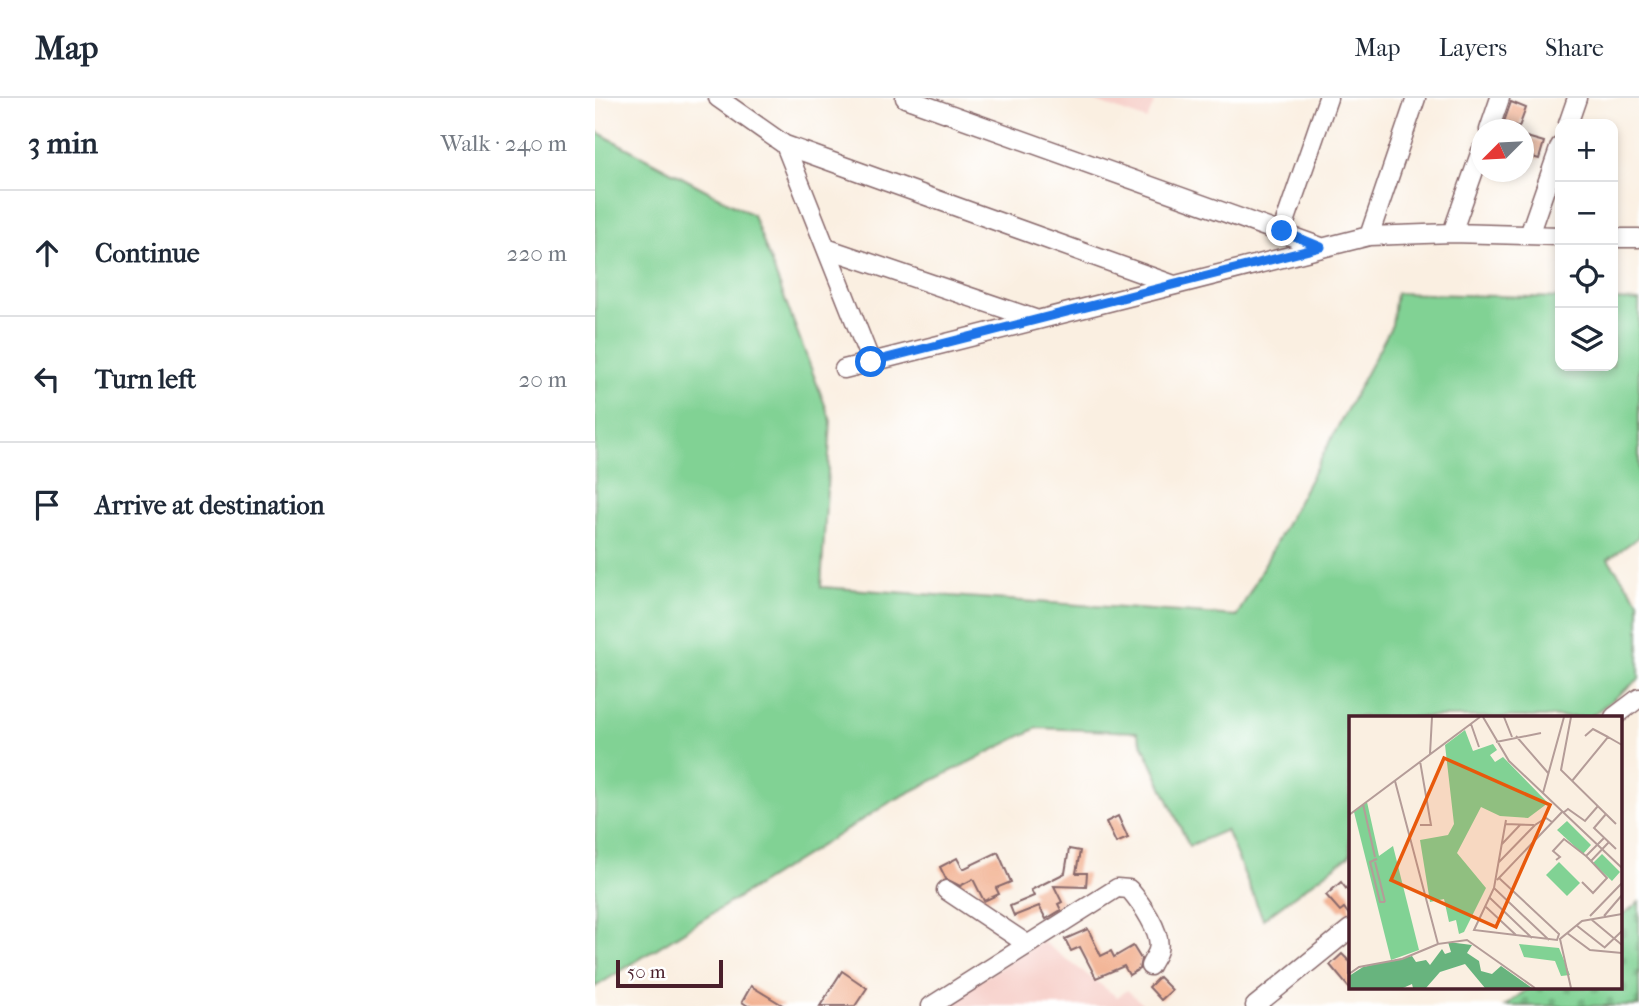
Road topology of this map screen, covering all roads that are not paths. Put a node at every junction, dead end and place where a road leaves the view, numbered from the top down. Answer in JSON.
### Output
{"nodes":[{"id":1,"x":718,"y":98,"type":"edge"},
{"id":2,"x":905,"y":98,"type":"edge"},
{"id":3,"x":1328,"y":98,"type":"edge"},
{"id":4,"x":1416,"y":98,"type":"edge"},
{"id":5,"x":1500,"y":98,"type":"edge"},
{"id":6,"x":1577,"y":98,"type":"edge"},
{"id":7,"x":1493,"y":119,"type":"edge"},
{"id":8,"x":1570,"y":119,"type":"edge"},
{"id":9,"x":785,"y":145,"type":"junction"},
{"id":10,"x":1555,"y":160,"type":"edge"},
{"id":11,"x":1471,"y":182,"type":"edge"},
{"id":12,"x":1282,"y":231,"type":"junction"},
{"id":13,"x":1453,"y":233,"type":"junction"},
{"id":14,"x":1529,"y":234,"type":"junction"},
{"id":15,"x":1369,"y":236,"type":"junction"},
{"id":16,"x":1555,"y":236,"type":"edge"},
{"id":17,"x":1618,"y":237,"type":"edge"},
{"id":18,"x":1639,"y":239,"type":"edge"},
{"id":19,"x":1321,"y":247,"type":"junction"},
{"id":20,"x":826,"y":248,"type":"junction"},
{"id":21,"x":1174,"y":285,"type":"junction"},
{"id":22,"x":1036,"y":320,"type":"junction"},
{"id":23,"x":871,"y":362,"type":"junction"},
{"id":24,"x":843,"y":369,"type":"dead end"},
{"id":25,"x":1639,"y":698,"type":"edge"},
{"id":26,"x":1615,"y":716,"type":"edge"},
{"id":27,"x":946,"y":890,"type":"dead end"},
{"id":28,"x":1349,"y":930,"type":"edge"},
{"id":29,"x":1027,"y":944,"type":"junction"},
{"id":30,"x":1150,"y":966,"type":"dead end"},
{"id":31,"x":931,"y":1006,"type":"edge"},
{"id":32,"x":1255,"y":1006,"type":"edge"}],
"edges":[{"from":1,"to":9,"type":"street"},
{"from":2,"to":12,"type":"street"},
{"from":3,"to":12,"type":"street"},
{"from":4,"to":15,"type":"street"},
{"from":5,"to":7,"type":"street"},
{"from":6,"to":8,"type":"street"},
{"from":9,"to":20,"type":"street"},
{"from":9,"to":21,"type":"street"},
{"from":10,"to":14,"type":"street"},
{"from":11,"to":13,"type":"street"},
{"from":12,"to":19,"type":"street"},
{"from":13,"to":14,"type":"street"},
{"from":13,"to":15,"type":"street"},
{"from":14,"to":16,"type":"street"},
{"from":15,"to":19,"type":"street"},
{"from":17,"to":18,"type":"street"},
{"from":19,"to":21,"type":"street"},
{"from":20,"to":22,"type":"street"},
{"from":20,"to":23,"type":"street"},
{"from":21,"to":22,"type":"street"},
{"from":22,"to":23,"type":"street"},
{"from":23,"to":24,"type":"street"},
{"from":25,"to":26,"type":"street"},
{"from":27,"to":29,"type":"street"},
{"from":28,"to":32,"type":"street"},
{"from":29,"to":30,"type":"street"},
{"from":29,"to":31,"type":"street"}]}
